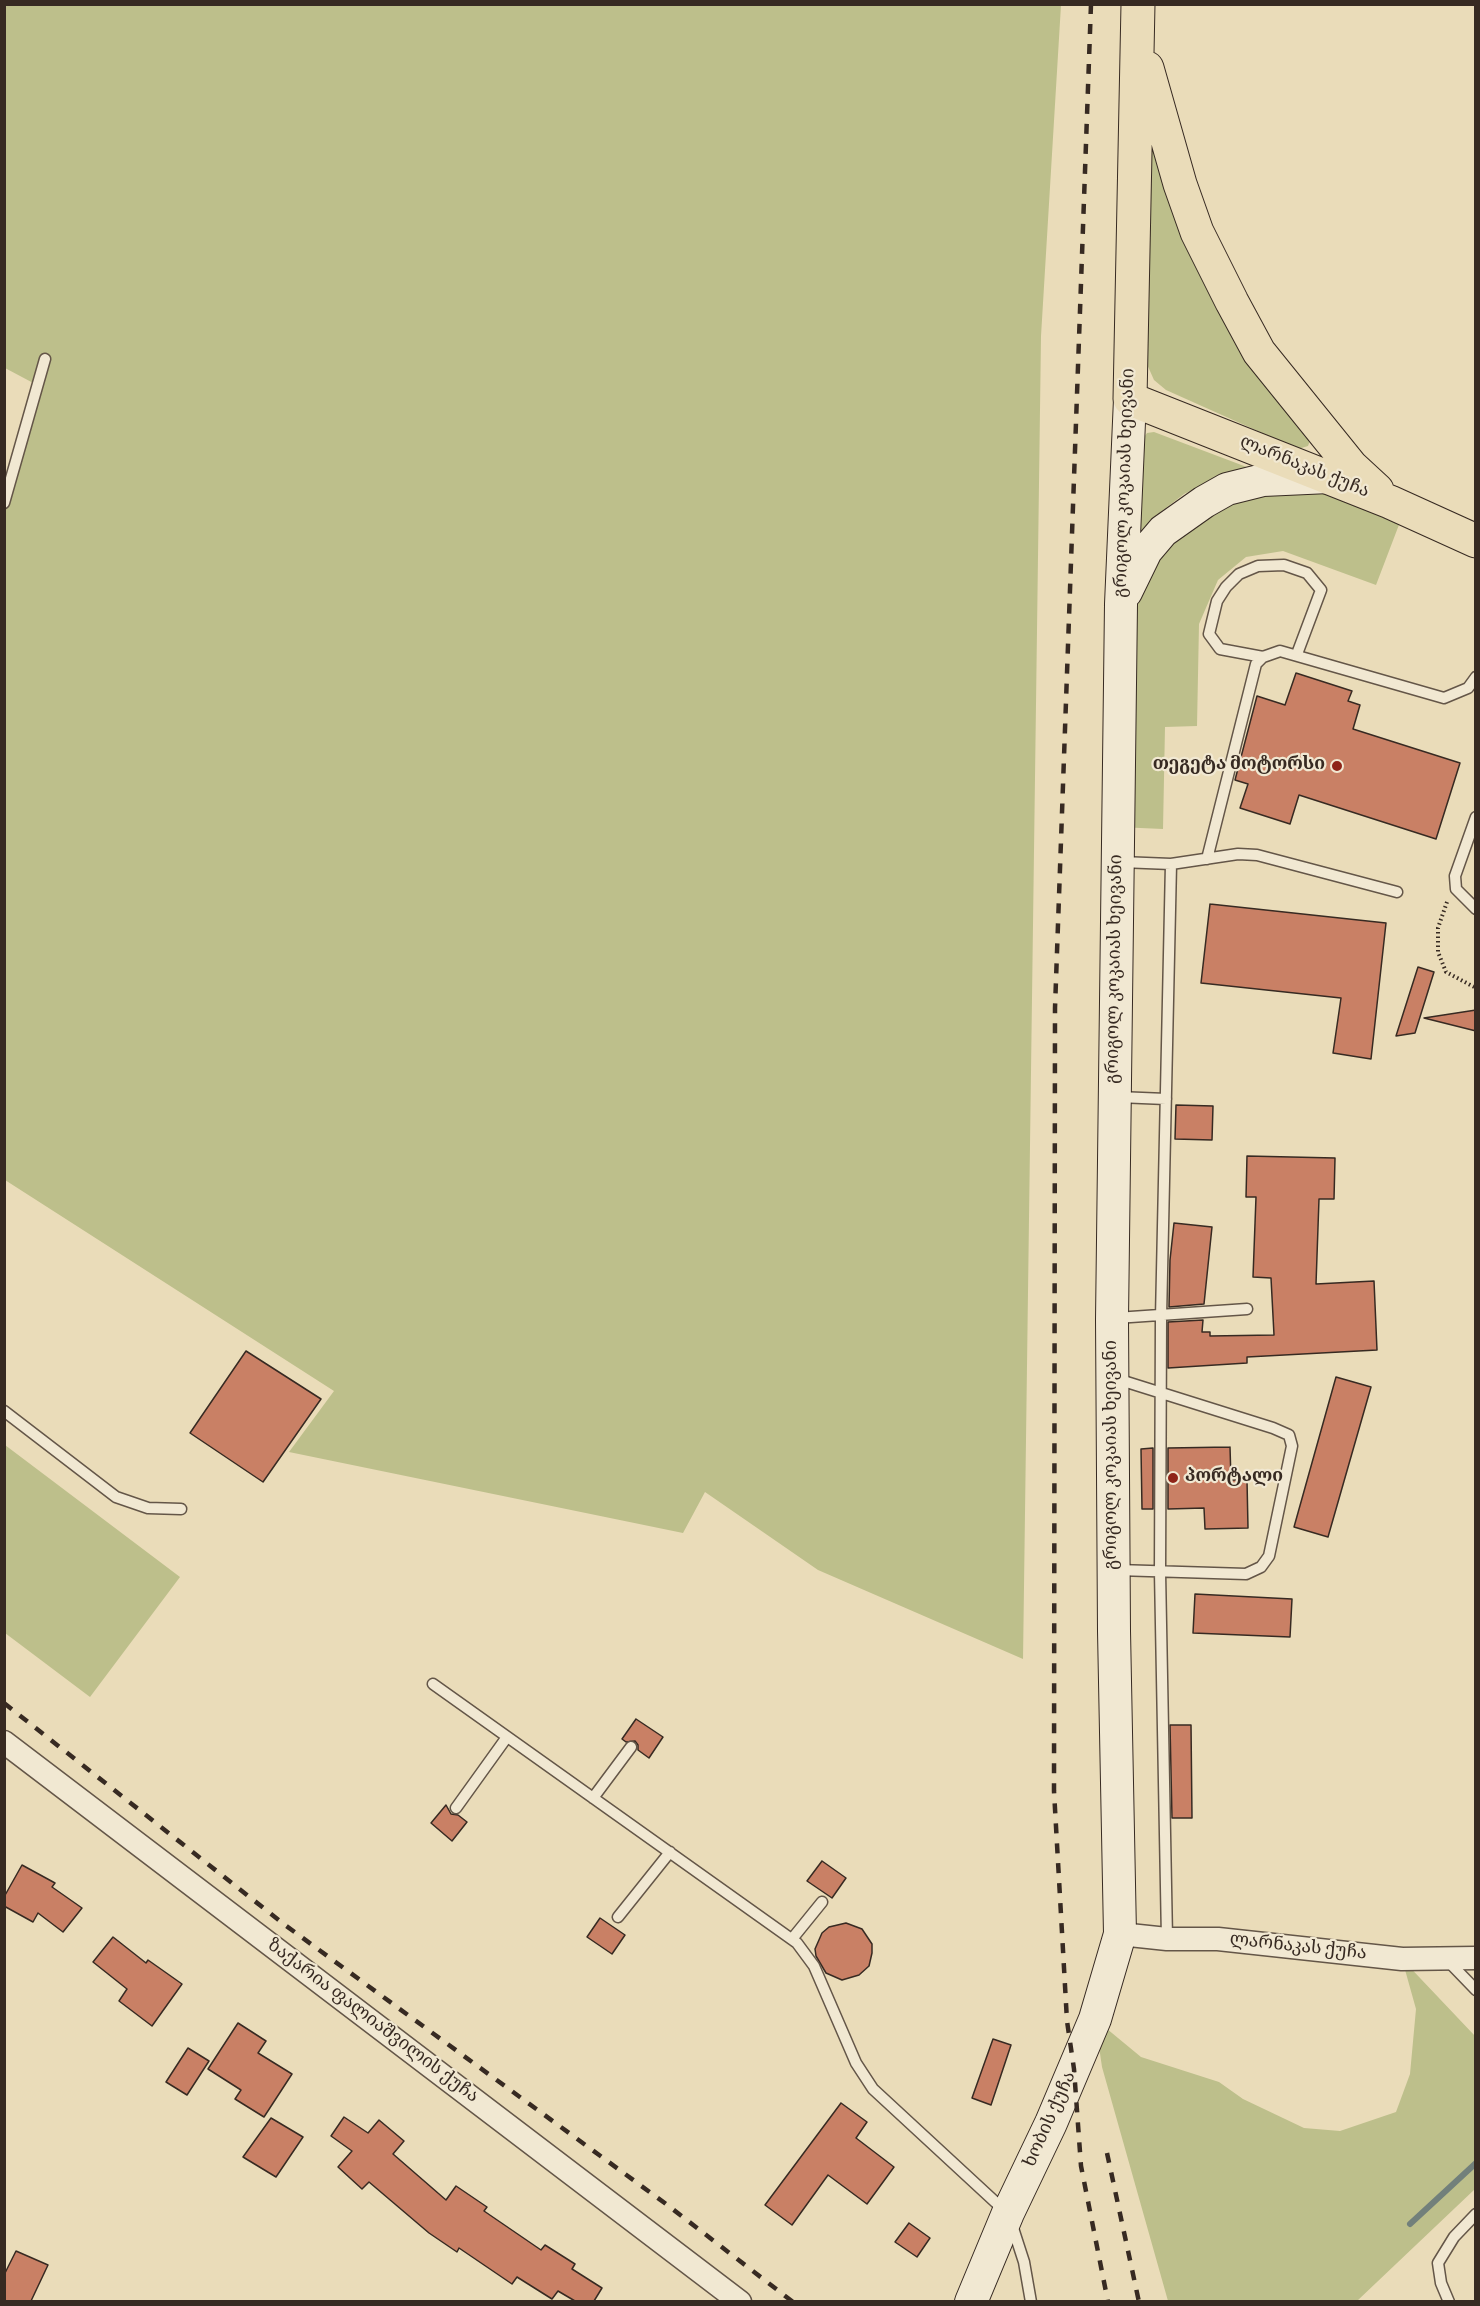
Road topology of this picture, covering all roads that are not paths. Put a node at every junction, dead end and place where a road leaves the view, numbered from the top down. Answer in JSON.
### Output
{"nodes":[{"id":1,"x":1138,"y":4,"type":"edge"},
{"id":2,"x":1138,"y":38,"type":"junction"},
{"id":3,"x":45,"y":359,"type":"dead end"},
{"id":4,"x":1130,"y":399,"type":"junction"},
{"id":5,"x":1329,"y":477,"type":"junction"},
{"id":6,"x":1390,"y":502,"type":"junction"},
{"id":7,"x":4,"y":503,"type":"edge"},
{"id":8,"x":1476,"y":541,"type":"edge"},
{"id":9,"x":1121,"y":604,"type":"junction"},
{"id":10,"x":1297,"y":654,"type":"junction"},
{"id":11,"x":1263,"y":657,"type":"junction"},
{"id":12,"x":1476,"y":677,"type":"edge"},
{"id":13,"x":1476,"y":817,"type":"edge"},
{"id":14,"x":1207,"y":859,"type":"junction"},
{"id":15,"x":1117,"y":862,"type":"junction"},
{"id":16,"x":1171,"y":864,"type":"junction"},
{"id":17,"x":1396,"y":892,"type":"dead end"},
{"id":18,"x":1476,"y":909,"type":"edge"},
{"id":19,"x":1115,"y":1096,"type":"junction"},
{"id":20,"x":1166,"y":1099,"type":"junction"},
{"id":21,"x":1247,"y":1309,"type":"dead end"},
{"id":22,"x":1161,"y":1317,"type":"junction"},
{"id":23,"x":1112,"y":1318,"type":"junction"},
{"id":24,"x":1112,"y":1377,"type":"junction"},
{"id":25,"x":1162,"y":1392,"type":"junction"},
{"id":26,"x":4,"y":1411,"type":"edge"},
{"id":27,"x":181,"y":1509,"type":"dead end"},
{"id":28,"x":1114,"y":1570,"type":"junction"},
{"id":29,"x":1160,"y":1572,"type":"junction"},
{"id":30,"x":433,"y":1684,"type":"dead end"},
{"id":31,"x":507,"y":1737,"type":"junction"},
{"id":32,"x":4,"y":1742,"type":"edge"},
{"id":33,"x":631,"y":1747,"type":"dead end"},
{"id":34,"x":593,"y":1797,"type":"junction"},
{"id":35,"x":456,"y":1808,"type":"dead end"},
{"id":36,"x":670,"y":1852,"type":"junction"},
{"id":37,"x":822,"y":1902,"type":"dead end"},
{"id":38,"x":618,"y":1917,"type":"dead end"},
{"id":39,"x":1120,"y":1934,"type":"junction"},
{"id":40,"x":792,"y":1939,"type":"junction"},
{"id":41,"x":1167,"y":1939,"type":"junction"},
{"id":42,"x":1476,"y":1958,"type":"edge"},
{"id":43,"x":1445,"y":1959,"type":"junction"},
{"id":44,"x":1476,"y":1990,"type":"edge"},
{"id":45,"x":1008,"y":2213,"type":"junction"},
{"id":46,"x":1476,"y":2214,"type":"edge"},
{"id":47,"x":740,"y":2301,"type":"edge"},
{"id":48,"x":971,"y":2301,"type":"edge"},
{"id":49,"x":1031,"y":2301,"type":"edge"},
{"id":50,"x":1449,"y":2301,"type":"edge"}],
"edges":[{"from":1,"to":2,"type":"highway","name":"გრიგოლ კოკაიას ხეივანი"},
{"from":2,"to":4,"type":"highway","name":"გრიგოლ კოკაიას ხეივანი"},
{"from":2,"to":6,"type":"highway"},
{"from":3,"to":7,"type":"lane"},
{"from":4,"to":5,"type":"highway","name":"ლარნაკას ქუჩა"},
{"from":4,"to":9,"type":"main road","name":"გრიგოლ კოკაიას ხეივანი"},
{"from":5,"to":6,"type":"highway","name":"ლარნაკას ქუჩა"},
{"from":5,"to":9,"type":"main road"},
{"from":6,"to":8,"type":"highway","name":"ლარნაკას ქუჩა"},
{"from":9,"to":15,"type":"main road","name":"გრიგოლ კოკაიას ხეივანი"},
{"from":10,"to":11,"type":"lane"},
{"from":10,"to":11,"type":"lane"},
{"from":10,"to":12,"type":"lane"},
{"from":11,"to":14,"type":"lane"},
{"from":13,"to":18,"type":"lane"},
{"from":14,"to":16,"type":"lane"},
{"from":14,"to":17,"type":"lane"},
{"from":15,"to":16,"type":"lane"},
{"from":15,"to":19,"type":"main road","name":"გრიგოლ კოკაიას ხეივანი"},
{"from":16,"to":20,"type":"lane"},
{"from":19,"to":20,"type":"lane"},
{"from":19,"to":23,"type":"main road","name":"გრიგოლ კოკაიას ხეივანი"},
{"from":20,"to":22,"type":"lane"},
{"from":21,"to":22,"type":"lane"},
{"from":22,"to":23,"type":"lane"},
{"from":22,"to":25,"type":"lane"},
{"from":23,"to":24,"type":"main road","name":"გრიგოლ კოკაიას ხეივანი"},
{"from":24,"to":25,"type":"lane"},
{"from":24,"to":28,"type":"main road","name":"გრიგოლ კოკაიას ხეივანი"},
{"from":25,"to":29,"type":"lane"},
{"from":25,"to":29,"type":"lane"},
{"from":26,"to":27,"type":"lane"},
{"from":28,"to":29,"type":"lane"},
{"from":28,"to":39,"type":"main road","name":"გრიგოლ კოკაიას ხეივანი"},
{"from":29,"to":41,"type":"lane"},
{"from":30,"to":31,"type":"lane"},
{"from":31,"to":34,"type":"lane"},
{"from":31,"to":35,"type":"lane"},
{"from":32,"to":47,"type":"street","name":"ზაქარია ფალიაშვილის ქუჩა"},
{"from":33,"to":34,"type":"lane"},
{"from":34,"to":36,"type":"lane"},
{"from":36,"to":38,"type":"lane"},
{"from":36,"to":40,"type":"lane"},
{"from":37,"to":40,"type":"lane"},
{"from":39,"to":41,"type":"street","name":"ლარნაკას ქუჩა"},
{"from":39,"to":45,"type":"main road","name":"ხობის ქუჩა"},
{"from":40,"to":45,"type":"lane"},
{"from":41,"to":43,"type":"street","name":"ლარნაკას ქუჩა"},
{"from":42,"to":43,"type":"street","name":"ლარნაკას ქუჩა"},
{"from":43,"to":44,"type":"lane"},
{"from":45,"to":48,"type":"main road","name":"ხობის ქუჩა"},
{"from":45,"to":49,"type":"lane"},
{"from":46,"to":50,"type":"lane"}]}
